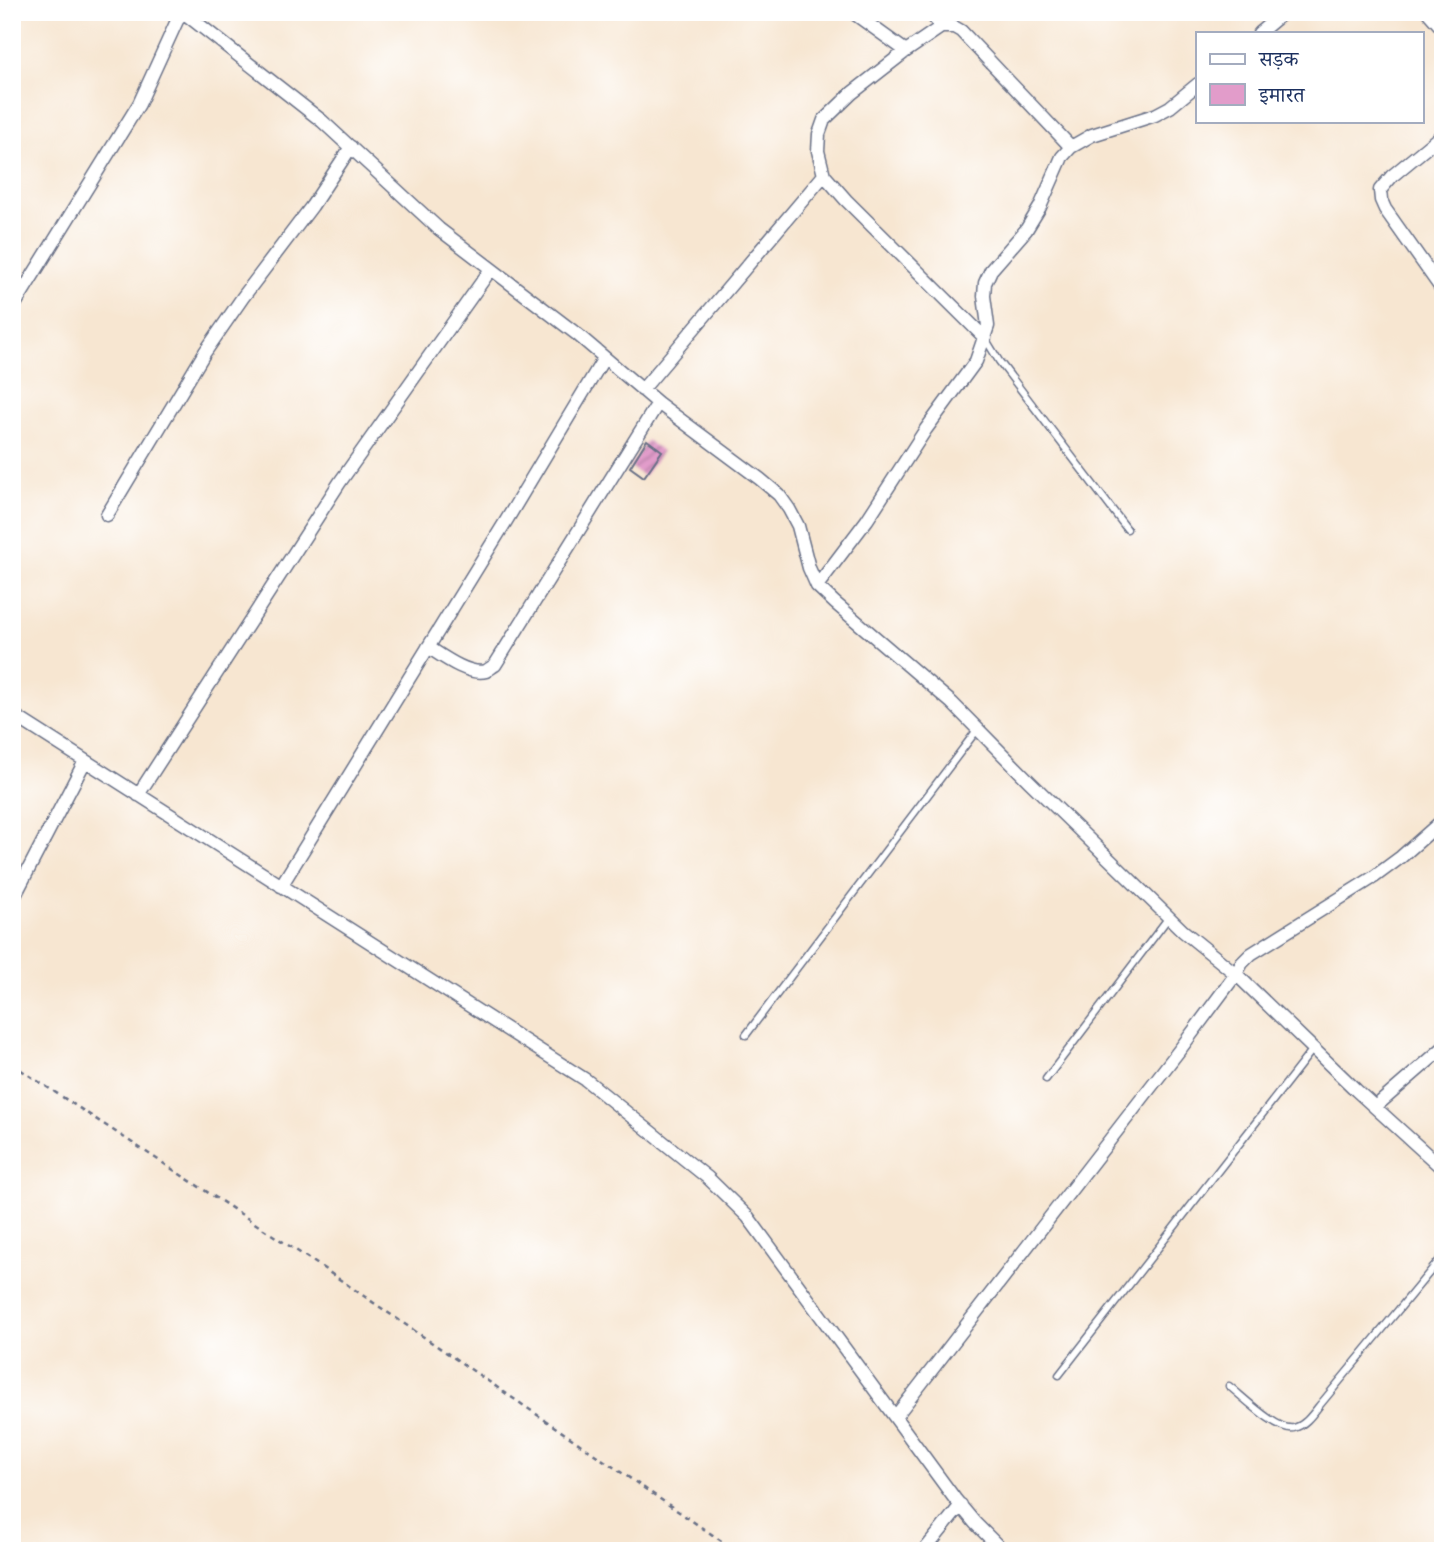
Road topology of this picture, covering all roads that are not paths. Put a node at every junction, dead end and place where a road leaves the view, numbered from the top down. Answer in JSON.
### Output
{"nodes":[{"id":1,"x":182,"y":12,"type":"edge"},
{"id":2,"x":852,"y":12,"type":"edge"},
{"id":3,"x":930,"y":12,"type":"edge"},
{"id":4,"x":1284,"y":12,"type":"edge"},
{"id":5,"x":1428,"y":12,"type":"edge"},
{"id":6,"x":941,"y":27,"type":"junction"},
{"id":7,"x":1443,"y":29,"type":"edge"},
{"id":8,"x":1260,"y":32,"type":"edge"},
{"id":9,"x":905,"y":51,"type":"junction"},
{"id":10,"x":1196,"y":86,"type":"edge"},
{"id":11,"x":1443,"y":134,"type":"edge"},
{"id":12,"x":351,"y":147,"type":"junction"},
{"id":13,"x":1071,"y":147,"type":"junction"},
{"id":14,"x":824,"y":175,"type":"junction"},
{"id":15,"x":491,"y":269,"type":"junction"},
{"id":16,"x":1443,"y":292,"type":"edge"},
{"id":17,"x":12,"y":309,"type":"edge"},
{"id":18,"x":985,"y":338,"type":"junction"},
{"id":19,"x":604,"y":358,"type":"junction"},
{"id":20,"x":642,"y":390,"type":"junction"},
{"id":21,"x":658,"y":403,"type":"junction"},
{"id":22,"x":107,"y":515,"type":"dead end"},
{"id":23,"x":1127,"y":529,"type":"dead end"},
{"id":24,"x":817,"y":586,"type":"junction"},
{"id":25,"x":428,"y":647,"type":"junction"},
{"id":26,"x":12,"y":714,"type":"edge"},
{"id":27,"x":978,"y":728,"type":"junction"},
{"id":28,"x":85,"y":761,"type":"junction"},
{"id":29,"x":138,"y":795,"type":"junction"},
{"id":30,"x":1443,"y":820,"type":"edge"},
{"id":31,"x":281,"y":886,"type":"junction"},
{"id":32,"x":12,"y":901,"type":"edge"},
{"id":33,"x":1169,"y":917,"type":"junction"},
{"id":34,"x":1236,"y":974,"type":"junction"},
{"id":35,"x":746,"y":1035,"type":"dead end"},
{"id":36,"x":1443,"y":1048,"type":"edge"},
{"id":37,"x":1313,"y":1049,"type":"junction"},
{"id":38,"x":1046,"y":1079,"type":"dead end"},
{"id":39,"x":1375,"y":1107,"type":"junction"},
{"id":40,"x":1443,"y":1169,"type":"edge"},
{"id":41,"x":1443,"y":1256,"type":"edge"},
{"id":42,"x":1059,"y":1374,"type":"dead end"},
{"id":43,"x":1229,"y":1385,"type":"dead end"},
{"id":44,"x":897,"y":1416,"type":"junction"},
{"id":45,"x":961,"y":1505,"type":"junction"},
{"id":46,"x":924,"y":1551,"type":"edge"},
{"id":47,"x":1003,"y":1551,"type":"edge"}],
"edges":[{"from":1,"to":12,"type":"street"},
{"from":1,"to":17,"type":"street"},
{"from":2,"to":9,"type":"street"},
{"from":3,"to":6,"type":"street"},
{"from":4,"to":8,"type":"street"},
{"from":5,"to":7,"type":"street"},
{"from":6,"to":9,"type":"street"},
{"from":6,"to":13,"type":"street"},
{"from":9,"to":14,"type":"street"},
{"from":10,"to":13,"type":"street"},
{"from":11,"to":16,"type":"street"},
{"from":12,"to":15,"type":"street"},
{"from":12,"to":22,"type":"street"},
{"from":13,"to":18,"type":"street"},
{"from":14,"to":18,"type":"street"},
{"from":14,"to":20,"type":"street"},
{"from":15,"to":19,"type":"street"},
{"from":15,"to":29,"type":"street"},
{"from":18,"to":23,"type":"lane"},
{"from":18,"to":24,"type":"street"},
{"from":19,"to":20,"type":"street"},
{"from":19,"to":25,"type":"street"},
{"from":20,"to":21,"type":"street"},
{"from":21,"to":24,"type":"street"},
{"from":21,"to":25,"type":"street"},
{"from":24,"to":27,"type":"street"},
{"from":25,"to":31,"type":"street"},
{"from":26,"to":28,"type":"street"},
{"from":27,"to":33,"type":"street"},
{"from":27,"to":35,"type":"lane"},
{"from":28,"to":29,"type":"street"},
{"from":28,"to":32,"type":"street"},
{"from":29,"to":31,"type":"street"},
{"from":30,"to":34,"type":"street"},
{"from":31,"to":44,"type":"street"},
{"from":33,"to":34,"type":"street"},
{"from":33,"to":38,"type":"lane"},
{"from":34,"to":37,"type":"street"},
{"from":34,"to":44,"type":"street"},
{"from":36,"to":39,"type":"street"},
{"from":37,"to":39,"type":"street"},
{"from":37,"to":42,"type":"lane"},
{"from":39,"to":40,"type":"street"},
{"from":41,"to":43,"type":"lane"},
{"from":44,"to":45,"type":"street"},
{"from":45,"to":46,"type":"street"},
{"from":45,"to":47,"type":"street"}]}
